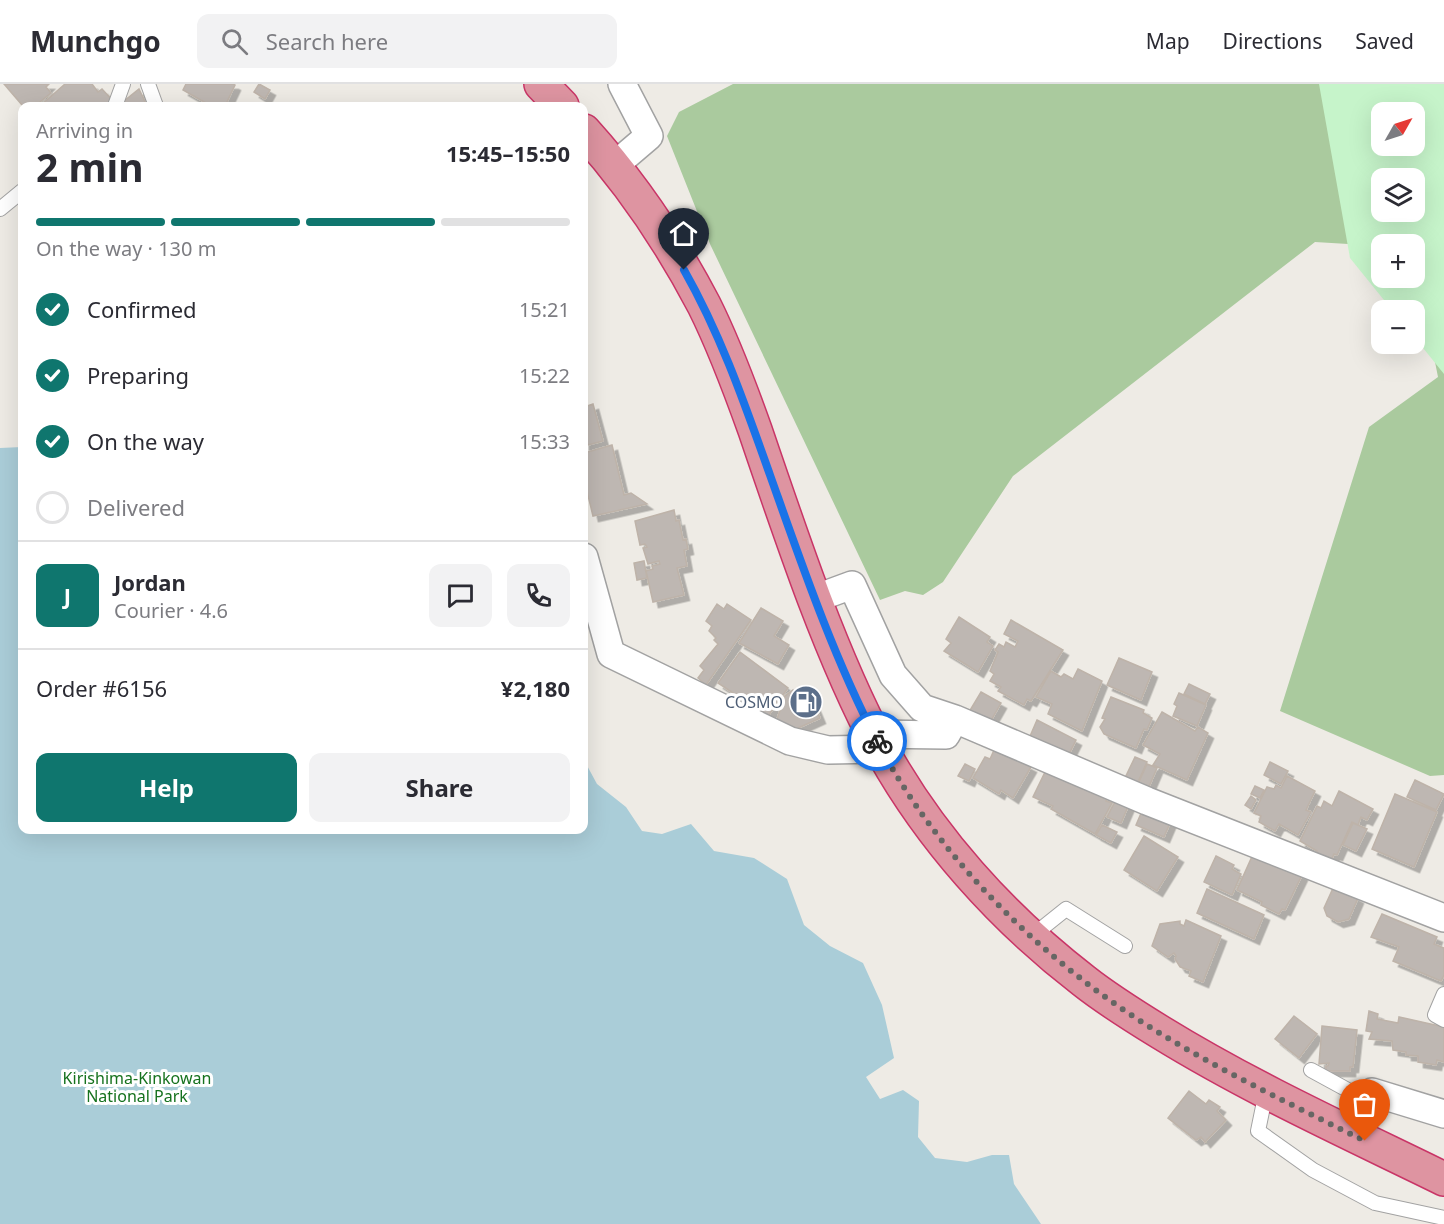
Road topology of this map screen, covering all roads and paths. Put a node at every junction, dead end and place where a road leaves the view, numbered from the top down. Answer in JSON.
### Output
{"nodes":[{"id":1,"x":123,"y":84,"type":"edge"},
{"id":2,"x":148,"y":84,"type":"edge"},
{"id":3,"x":541,"y":84,"type":"edge"},
{"id":4,"x":622,"y":84,"type":"edge"},
{"id":5,"x":116,"y":102,"type":"edge"},
{"id":6,"x":155,"y":102,"type":"edge"},
{"id":7,"x":557,"y":102,"type":"edge"},
{"id":8,"x":588,"y":135,"type":"edge"},
{"id":9,"x":615,"y":165,"type":"junction"},
{"id":10,"x":18,"y":194,"type":"edge"},
{"id":11,"x":0,"y":209,"type":"edge"},
{"id":12,"x":588,"y":571,"type":"edge"},
{"id":13,"x":814,"y":599,"type":"junction"},
{"id":14,"x":956,"y":719,"type":"junction"},
{"id":15,"x":877,"y":741,"type":"junction"},
{"id":16,"x":1444,"y":918,"type":"edge"},
{"id":17,"x":1031,"y":937,"type":"junction"},
{"id":18,"x":1125,"y":946,"type":"dead end"},
{"id":19,"x":1444,"y":994,"type":"edge"},
{"id":20,"x":1444,"y":1020,"type":"edge"},
{"id":21,"x":1311,"y":1070,"type":"dead end"},
{"id":22,"x":1266,"y":1092,"type":"junction"},
{"id":23,"x":1366,"y":1100,"type":"junction"},
{"id":24,"x":1443,"y":1108,"type":"edge"},
{"id":25,"x":1346,"y":1131,"type":"junction"},
{"id":26,"x":1444,"y":1179,"type":"edge"},
{"id":27,"x":1444,"y":1218,"type":"edge"}],
"edges":[{"from":1,"to":5,"type":"lane"},
{"from":2,"to":6,"type":"lane"},
{"from":3,"to":7,"type":"highway"},
{"from":4,"to":9,"type":"street"},
{"from":8,"to":9,"type":"highway"},
{"from":9,"to":13,"type":"highway"},
{"from":10,"to":11,"type":"lane"},
{"from":12,"to":15,"type":"street"},
{"from":13,"to":14,"type":"street"},
{"from":13,"to":15,"type":"highway"},
{"from":14,"to":15,"type":"street"},
{"from":14,"to":16,"type":"street"},
{"from":15,"to":17,"type":"highway"},
{"from":17,"to":18,"type":"lane"},
{"from":17,"to":22,"type":"highway"},
{"from":19,"to":20,"type":"lane"},
{"from":21,"to":23,"type":"lane"},
{"from":22,"to":25,"type":"highway"},
{"from":22,"to":27,"type":"lane"},
{"from":23,"to":24,"type":"street"},
{"from":23,"to":25,"type":"street"},
{"from":25,"to":26,"type":"highway"}]}
